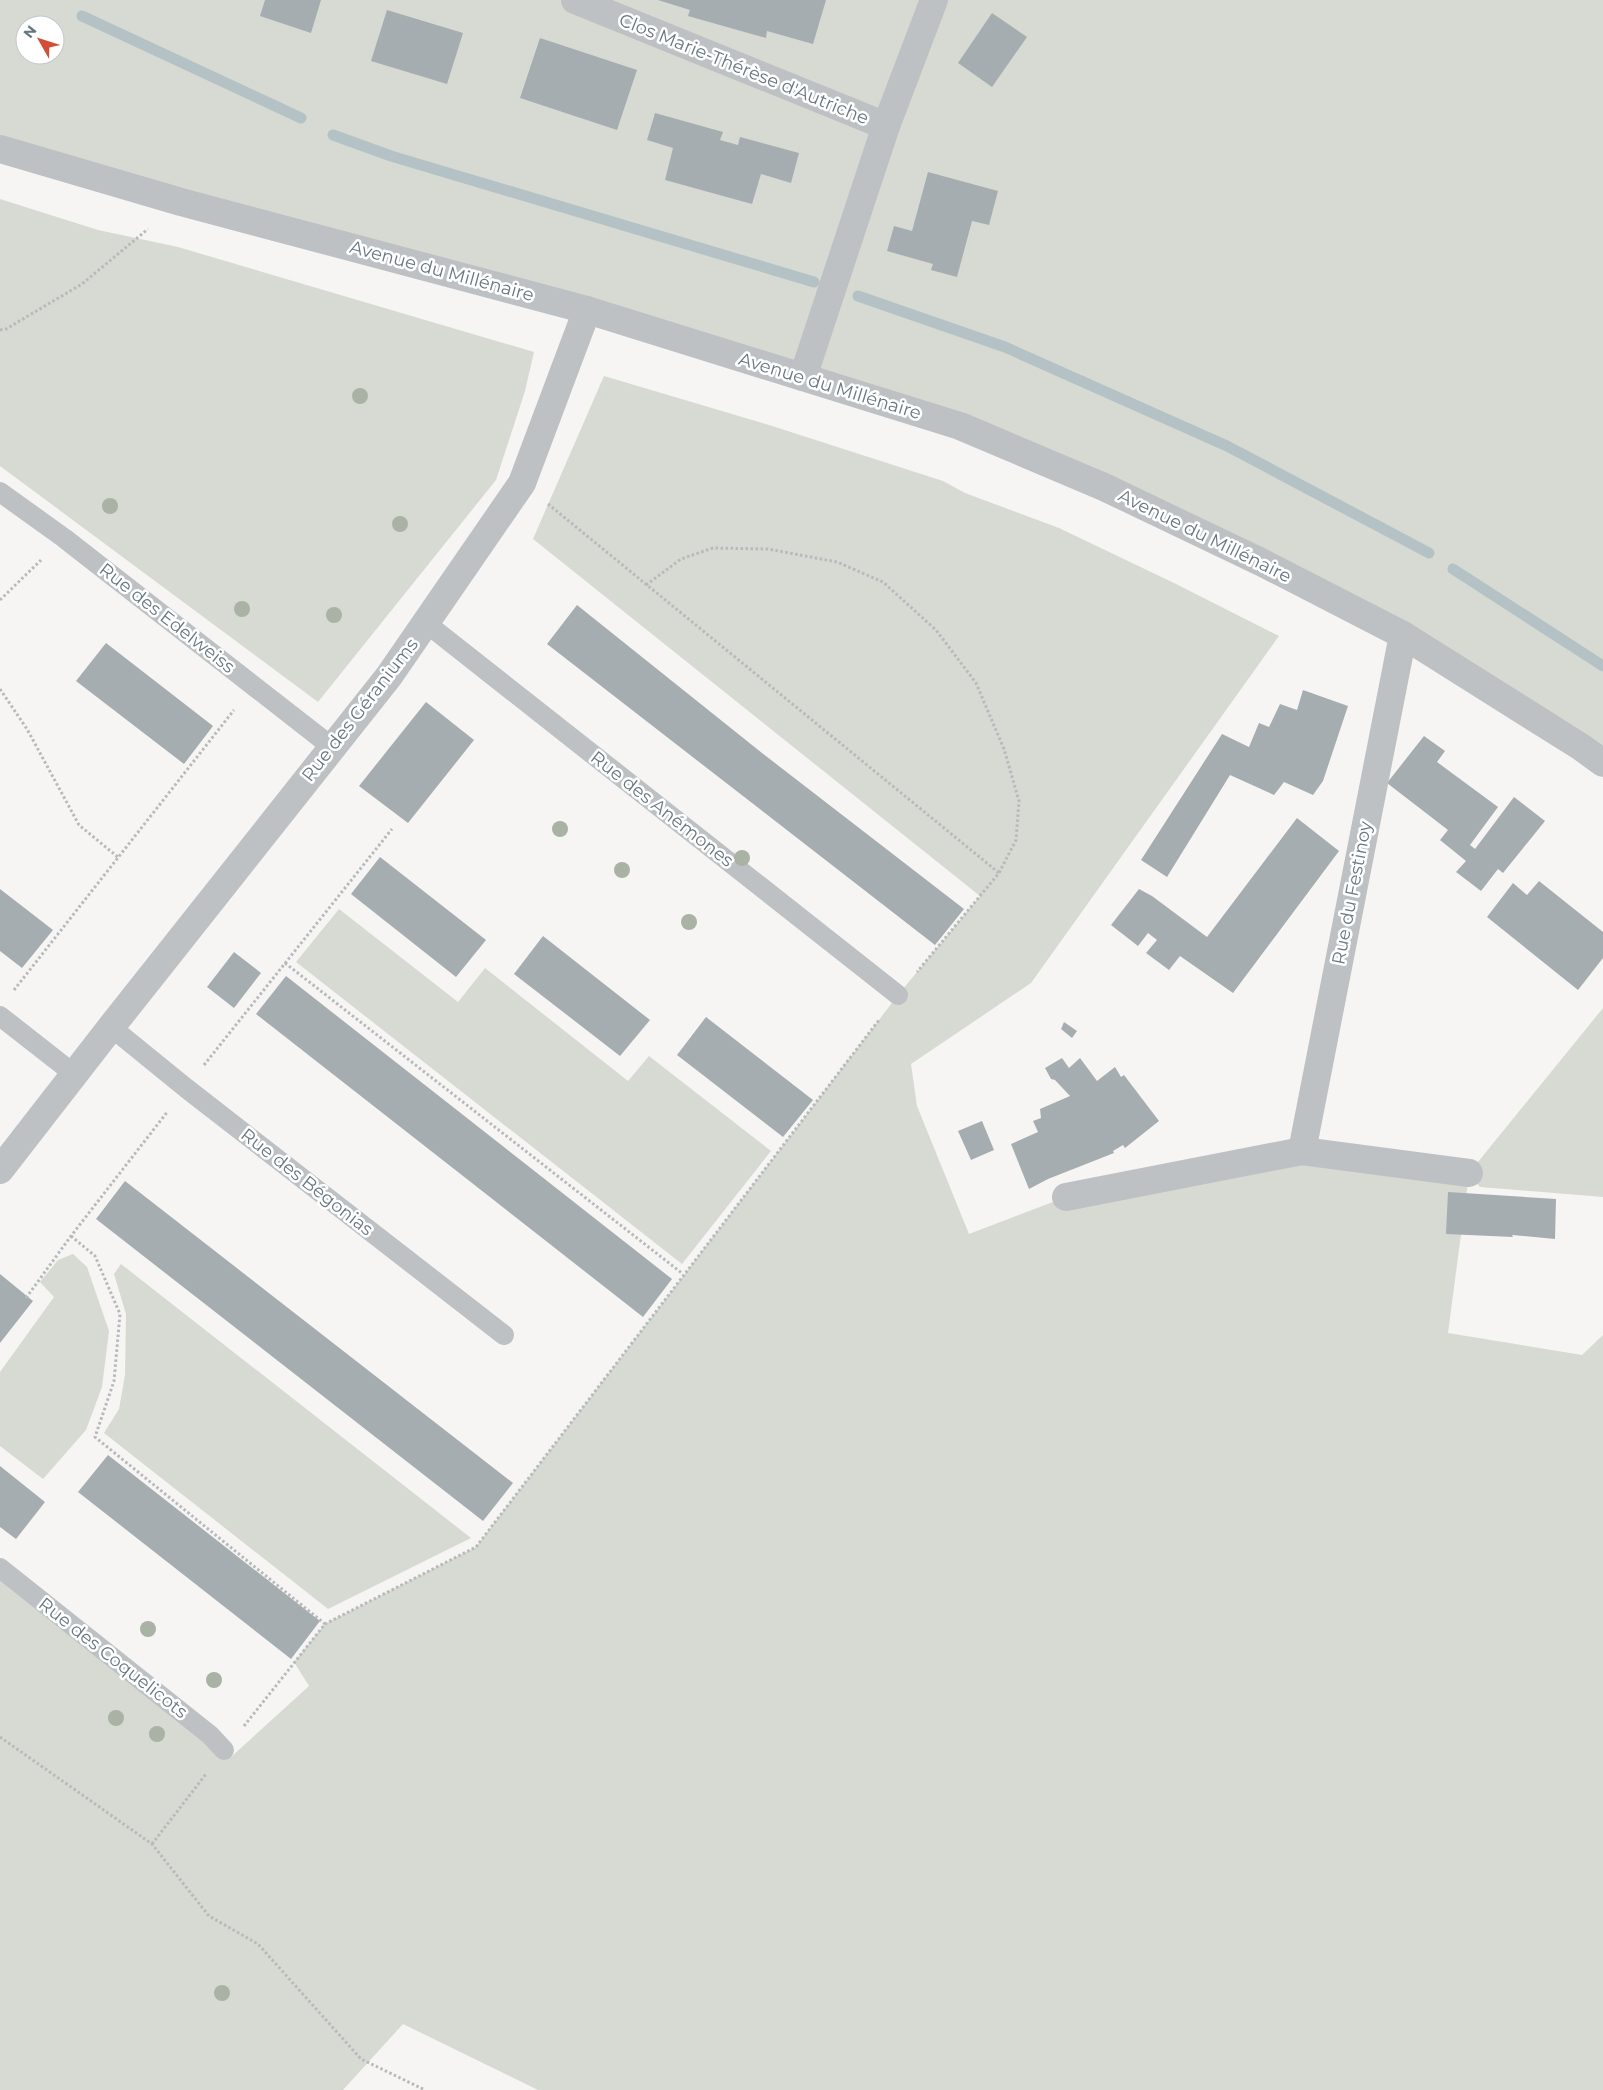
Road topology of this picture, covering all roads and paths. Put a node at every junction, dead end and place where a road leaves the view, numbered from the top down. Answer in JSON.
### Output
{"nodes":[{"id":1,"x":574,"y":0,"type":"edge"},
{"id":2,"x":934,"y":0,"type":"edge"},
{"id":3,"x":886,"y":126,"type":"junction"},
{"id":4,"x":0,"y":149,"type":"edge"},
{"id":5,"x":181,"y":202,"type":"junction"},
{"id":6,"x":587,"y":310,"type":"junction"},
{"id":7,"x":0,"y":330,"type":"edge"},
{"id":8,"x":803,"y":377,"type":"junction"},
{"id":9,"x":522,"y":484,"type":"junction"},
{"id":10,"x":0,"y":492,"type":"edge"},
{"id":11,"x":64,"y":538,"type":"junction"},
{"id":12,"x":646,"y":585,"type":"junction"},
{"id":13,"x":0,"y":600,"type":"edge"},
{"id":14,"x":426,"y":623,"type":"junction"},
{"id":15,"x":1403,"y":635,"type":"junction"},
{"id":16,"x":253,"y":685,"type":"junction"},
{"id":17,"x":0,"y":689,"type":"edge"},
{"id":18,"x":332,"y":747,"type":"junction"},
{"id":19,"x":1603,"y":763,"type":"edge"},
{"id":20,"x":392,"y":829,"type":"dead end"},
{"id":21,"x":119,"y":858,"type":"junction"},
{"id":22,"x":999,"y":873,"type":"junction"},
{"id":23,"x":285,"y":963,"type":"junction"},
{"id":24,"x":12,"y":993,"type":"dead end"},
{"id":25,"x":898,"y":995,"type":"junction"},
{"id":26,"x":0,"y":1016,"type":"edge"},
{"id":27,"x":111,"y":1027,"type":"junction"},
{"id":28,"x":74,"y":1074,"type":"junction"},
{"id":29,"x":186,"y":1088,"type":"junction"},
{"id":30,"x":1302,"y":1151,"type":"junction"},
{"id":31,"x":0,"y":1170,"type":"edge"},
{"id":32,"x":1470,"y":1173,"type":"dead end"},
{"id":33,"x":1066,"y":1197,"type":"dead end"},
{"id":34,"x":71,"y":1236,"type":"junction"},
{"id":35,"x":683,"y":1274,"type":"junction"},
{"id":36,"x":26,"y":1298,"type":"dead end"},
{"id":37,"x":504,"y":1335,"type":"dead end"},
{"id":38,"x":0,"y":1568,"type":"edge"},
{"id":39,"x":326,"y":1624,"type":"junction"},
{"id":40,"x":0,"y":1737,"type":"edge"},
{"id":41,"x":224,"y":1750,"type":"junction"},
{"id":42,"x":152,"y":1844,"type":"junction"},
{"id":43,"x":425,"y":2090,"type":"edge"}],
"edges":[{"from":1,"to":3,"type":"street","name":"Clos Marie-Thérèse d'Autriche"},
{"from":2,"to":3,"type":"street","name":"Clos Marie-Thérèse d'Autriche"},
{"from":3,"to":8,"type":"street","name":"Clos Marie-Thérèse d'Autriche"},
{"from":4,"to":5,"type":"street","name":"Avenue du Millénaire"},
{"from":5,"to":6,"type":"street","name":"Avenue du Millénaire"},
{"from":5,"to":7,"type":"path"},
{"from":6,"to":8,"type":"street","name":"Avenue du Millénaire"},
{"from":6,"to":9,"type":"street","name":"Rue des Géraniums"},
{"from":8,"to":15,"type":"street","name":"Avenue du Millénaire"},
{"from":9,"to":12,"type":"path"},
{"from":9,"to":14,"type":"street","name":"Rue des Géraniums"},
{"from":10,"to":11,"type":"lane","name":"Rue des Edelweiss"},
{"from":11,"to":13,"type":"path"},
{"from":11,"to":16,"type":"lane","name":"Rue des Edelweiss"},
{"from":12,"to":22,"type":"path"},
{"from":12,"to":22,"type":"path"},
{"from":14,"to":18,"type":"street","name":"Rue des Géraniums"},
{"from":14,"to":25,"type":"lane","name":"Rue des Anémones"},
{"from":15,"to":19,"type":"street","name":"Avenue du Millénaire"},
{"from":15,"to":30,"type":"street","name":"Rue du Festinoy"},
{"from":16,"to":18,"type":"lane","name":"Rue des Edelweiss"},
{"from":16,"to":21,"type":"path"},
{"from":17,"to":21,"type":"path"},
{"from":18,"to":27,"type":"street","name":"Rue des Géraniums"},
{"from":20,"to":23,"type":"path"},
{"from":21,"to":24,"type":"path"},
{"from":22,"to":25,"type":"path"},
{"from":23,"to":29,"type":"path"},
{"from":23,"to":35,"type":"path"},
{"from":25,"to":35,"type":"path"},
{"from":26,"to":28,"type":"lane"},
{"from":27,"to":28,"type":"street","name":"Rue des Géraniums"},
{"from":27,"to":29,"type":"lane","name":"Rue des Bégonias"},
{"from":28,"to":31,"type":"street","name":"Rue des Géraniums"},
{"from":29,"to":34,"type":"path"},
{"from":29,"to":37,"type":"lane","name":"Rue des Bégonias"},
{"from":30,"to":32,"type":"street"},
{"from":30,"to":33,"type":"street"},
{"from":34,"to":36,"type":"path"},
{"from":34,"to":39,"type":"path"},
{"from":35,"to":39,"type":"path"},
{"from":38,"to":41,"type":"lane","name":"Rue des Coquelicots"},
{"from":39,"to":41,"type":"path"},
{"from":40,"to":42,"type":"path"},
{"from":41,"to":42,"type":"path"},
{"from":42,"to":43,"type":"path"}]}
